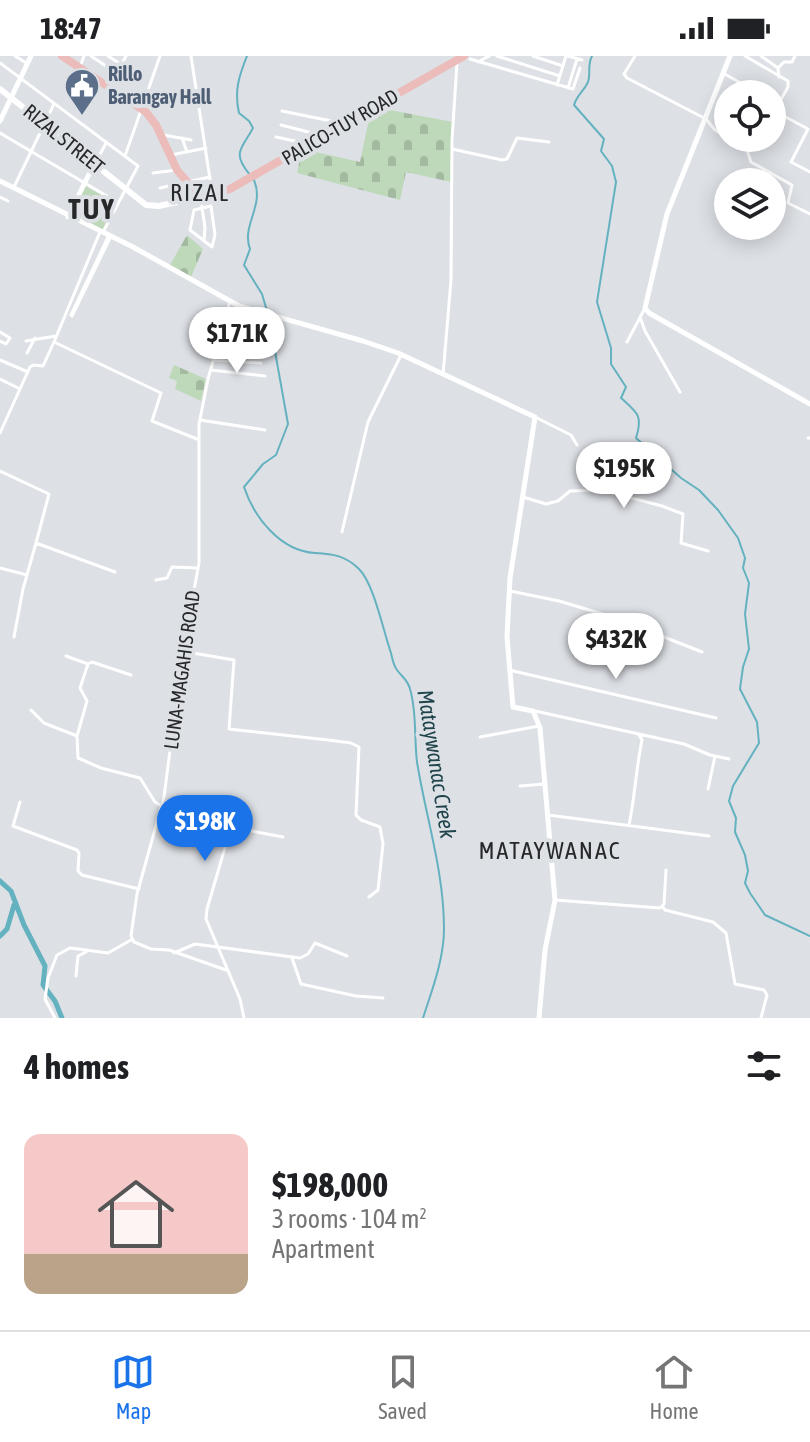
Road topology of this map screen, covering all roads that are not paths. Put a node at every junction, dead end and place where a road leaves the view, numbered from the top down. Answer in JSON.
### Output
{"nodes":[{"id":1,"x":15,"y":56,"type":"edge"},
{"id":2,"x":31,"y":56,"type":"edge"},
{"id":3,"x":62,"y":56,"type":"edge"},
{"id":4,"x":84,"y":56,"type":"edge"},
{"id":5,"x":91,"y":56,"type":"edge"},
{"id":6,"x":108,"y":56,"type":"edge"},
{"id":7,"x":126,"y":56,"type":"edge"},
{"id":8,"x":160,"y":56,"type":"edge"},
{"id":9,"x":197,"y":56,"type":"edge"},
{"id":10,"x":489,"y":56,"type":"edge"},
{"id":11,"x":497,"y":56,"type":"edge"},
{"id":12,"x":533,"y":56,"type":"edge"},
{"id":13,"x":567,"y":56,"type":"edge"},
{"id":14,"x":635,"y":56,"type":"edge"},
{"id":15,"x":730,"y":56,"type":"edge"},
{"id":16,"x":745,"y":56,"type":"edge"},
{"id":17,"x":761,"y":56,"type":"edge"},
{"id":18,"x":795,"y":56,"type":"edge"},
{"id":19,"x":192,"y":58,"type":"edge"},
{"id":20,"x":463,"y":58,"type":"edge"},
{"id":21,"x":0,"y":63,"type":"edge"},
{"id":22,"x":477,"y":63,"type":"junction"},
{"id":23,"x":28,"y":64,"type":"junction"},
{"id":24,"x":122,"y":65,"type":"junction"},
{"id":25,"x":563,"y":66,"type":"junction"},
{"id":26,"x":80,"y":67,"type":"junction"},
{"id":27,"x":580,"y":68,"type":"dead end"},
{"id":28,"x":778,"y":68,"type":"junction"},
{"id":29,"x":723,"y":73,"type":"junction"},
{"id":30,"x":560,"y":76,"type":"junction"},
{"id":31,"x":779,"y":77,"type":"junction"},
{"id":32,"x":21,"y":79,"type":"junction"},
{"id":33,"x":735,"y":80,"type":"edge"},
{"id":34,"x":784,"y":80,"type":"edge"},
{"id":35,"x":557,"y":85,"type":"junction"},
{"id":36,"x":568,"y":88,"type":"junction"},
{"id":37,"x":0,"y":89,"type":"edge"},
{"id":38,"x":12,"y":98,"type":"junction"},
{"id":39,"x":54,"y":104,"type":"junction"},
{"id":40,"x":142,"y":109,"type":"junction"},
{"id":41,"x":282,"y":111,"type":"dead end"},
{"id":42,"x":786,"y":117,"type":"edge"},
{"id":43,"x":706,"y":119,"type":"junction"},
{"id":44,"x":0,"y":121,"type":"edge"},
{"id":45,"x":43,"y":123,"type":"junction"},
{"id":46,"x":346,"y":124,"type":"junction"},
{"id":47,"x":281,"y":125,"type":"dead end"},
{"id":48,"x":0,"y":133,"type":"edge"},
{"id":49,"x":161,"y":135,"type":"junction"},
{"id":50,"x":325,"y":136,"type":"junction"},
{"id":51,"x":276,"y":137,"type":"dead end"},
{"id":52,"x":182,"y":138,"type":"junction"},
{"id":53,"x":191,"y":140,"type":"dead end"},
{"id":54,"x":549,"y":142,"type":"dead end"},
{"id":55,"x":106,"y":143,"type":"junction"},
{"id":56,"x":309,"y":145,"type":"junction"},
{"id":57,"x":206,"y":148,"type":"junction"},
{"id":58,"x":452,"y":149,"type":"junction"},
{"id":59,"x":30,"y":151,"type":"junction"},
{"id":60,"x":187,"y":152,"type":"junction"},
{"id":61,"x":170,"y":155,"type":"junction"},
{"id":62,"x":125,"y":156,"type":"junction"},
{"id":63,"x":94,"y":164,"type":"junction"},
{"id":64,"x":177,"y":170,"type":"junction"},
{"id":65,"x":810,"y":172,"type":"edge"},
{"id":66,"x":153,"y":173,"type":"dead end"},
{"id":67,"x":210,"y":177,"type":"junction"},
{"id":68,"x":0,"y":181,"type":"edge"},
{"id":69,"x":85,"y":183,"type":"junction"},
{"id":70,"x":13,"y":188,"type":"junction"},
{"id":71,"x":160,"y":188,"type":"dead end"},
{"id":72,"x":125,"y":189,"type":"junction"},
{"id":73,"x":197,"y":191,"type":"junction"},
{"id":74,"x":214,"y":193,"type":"junction"},
{"id":75,"x":0,"y":197,"type":"edge"},
{"id":76,"x":8,"y":201,"type":"dead end"},
{"id":77,"x":118,"y":202,"type":"junction"},
{"id":78,"x":202,"y":208,"type":"junction"},
{"id":79,"x":810,"y":214,"type":"edge"},
{"id":80,"x":68,"y":217,"type":"junction"},
{"id":81,"x":106,"y":234,"type":"junction"},
{"id":82,"x":204,"y":241,"type":"junction"},
{"id":83,"x":86,"y":283,"type":"junction"},
{"id":84,"x":93,"y":287,"type":"dead end"},
{"id":85,"x":230,"y":301,"type":"junction"},
{"id":86,"x":645,"y":308,"type":"junction"},
{"id":87,"x":640,"y":317,"type":"junction"},
{"id":88,"x":0,"y":332,"type":"edge"},
{"id":89,"x":56,"y":336,"type":"junction"},
{"id":90,"x":35,"y":338,"type":"junction"},
{"id":91,"x":0,"y":341,"type":"edge"},
{"id":92,"x":26,"y":341,"type":"dead end"},
{"id":93,"x":54,"y":342,"type":"junction"},
{"id":94,"x":627,"y":342,"type":"dead end"},
{"id":95,"x":27,"y":353,"type":"dead end"},
{"id":96,"x":401,"y":355,"type":"junction"},
{"id":97,"x":0,"y":360,"type":"edge"},
{"id":98,"x":214,"y":360,"type":"junction"},
{"id":99,"x":261,"y":363,"type":"dead end"},
{"id":100,"x":211,"y":370,"type":"junction"},
{"id":101,"x":28,"y":372,"type":"junction"},
{"id":102,"x":443,"y":375,"type":"junction"},
{"id":103,"x":265,"y":376,"type":"dead end"},
{"id":104,"x":0,"y":379,"type":"edge"},
{"id":105,"x":20,"y":389,"type":"junction"},
{"id":106,"x":680,"y":392,"type":"dead end"},
{"id":107,"x":810,"y":404,"type":"edge"},
{"id":108,"x":535,"y":417,"type":"junction"},
{"id":109,"x":200,"y":420,"type":"junction"},
{"id":110,"x":2,"y":421,"type":"edge"},
{"id":111,"x":265,"y":430,"type":"dead end"},
{"id":112,"x":0,"y":433,"type":"edge"},
{"id":113,"x":197,"y":439,"type":"junction"},
{"id":114,"x":577,"y":445,"type":"dead end"},
{"id":115,"x":0,"y":471,"type":"edge"},
{"id":116,"x":523,"y":497,"type":"junction"},
{"id":117,"x":342,"y":532,"type":"dead end"},
{"id":118,"x":36,"y":543,"type":"junction"},
{"id":119,"x":708,"y":551,"type":"dead end"},
{"id":120,"x":0,"y":568,"type":"edge"},
{"id":121,"x":198,"y":568,"type":"junction"},
{"id":122,"x":115,"y":572,"type":"dead end"},
{"id":123,"x":27,"y":575,"type":"junction"},
{"id":124,"x":156,"y":580,"type":"dead end"},
{"id":125,"x":510,"y":591,"type":"junction"},
{"id":126,"x":14,"y":637,"type":"dead end"},
{"id":127,"x":183,"y":649,"type":"junction"},
{"id":128,"x":702,"y":652,"type":"dead end"},
{"id":129,"x":66,"y":656,"type":"dead end"},
{"id":130,"x":88,"y":664,"type":"junction"},
{"id":131,"x":509,"y":670,"type":"junction"},
{"id":132,"x":131,"y":675,"type":"dead end"},
{"id":133,"x":31,"y":710,"type":"dead end"},
{"id":134,"x":533,"y":711,"type":"junction"},
{"id":135,"x":716,"y":718,"type":"dead end"},
{"id":136,"x":539,"y":726,"type":"junction"},
{"id":137,"x":639,"y":735,"type":"junction"},
{"id":138,"x":77,"y":736,"type":"junction"},
{"id":139,"x":480,"y":737,"type":"dead end"},
{"id":140,"x":715,"y":756,"type":"junction"},
{"id":141,"x":729,"y":759,"type":"dead end"},
{"id":142,"x":545,"y":784,"type":"junction"},
{"id":143,"x":520,"y":786,"type":"dead end"},
{"id":144,"x":708,"y":789,"type":"dead end"},
{"id":145,"x":20,"y":802,"type":"dead end"},
{"id":146,"x":161,"y":806,"type":"junction"},
{"id":147,"x":548,"y":815,"type":"junction"},
{"id":148,"x":157,"y":821,"type":"junction"},
{"id":149,"x":629,"y":826,"type":"junction"},
{"id":150,"x":709,"y":836,"type":"dead end"},
{"id":151,"x":283,"y":837,"type":"dead end"},
{"id":152,"x":181,"y":838,"type":"dead end"},
{"id":153,"x":666,"y":870,"type":"dead end"},
{"id":154,"x":139,"y":889,"type":"junction"},
{"id":155,"x":369,"y":897,"type":"dead end"},
{"id":156,"x":555,"y":900,"type":"junction"},
{"id":157,"x":663,"y":907,"type":"junction"},
{"id":158,"x":131,"y":940,"type":"junction"},
{"id":159,"x":217,"y":947,"type":"junction"},
{"id":160,"x":90,"y":951,"type":"junction"},
{"id":161,"x":174,"y":953,"type":"junction"},
{"id":162,"x":347,"y":956,"type":"dead end"},
{"id":163,"x":292,"y":958,"type":"junction"},
{"id":164,"x":226,"y":970,"type":"junction"},
{"id":165,"x":76,"y":976,"type":"dead end"},
{"id":166,"x":383,"y":998,"type":"dead end"},
{"id":167,"x":55,"y":1018,"type":"edge"},
{"id":168,"x":244,"y":1018,"type":"edge"},
{"id":169,"x":539,"y":1018,"type":"edge"},
{"id":170,"x":761,"y":1018,"type":"edge"}],
"edges":[{"from":1,"to":23,"type":"street"},
{"from":2,"to":23,"type":"street"},
{"from":3,"to":26,"type":"main road"},
{"from":4,"to":26,"type":"street"},
{"from":5,"to":24,"type":"street"},
{"from":6,"to":24,"type":"street"},
{"from":7,"to":24,"type":"street"},
{"from":8,"to":40,"type":"street"},
{"from":9,"to":19,"type":"street"},
{"from":10,"to":22,"type":"street"},
{"from":11,"to":30,"type":"street"},
{"from":12,"to":25,"type":"street"},
{"from":13,"to":25,"type":"street"},
{"from":13,"to":36,"type":"street"},
{"from":14,"to":43,"type":"street"},
{"from":15,"to":29,"type":"street"},
{"from":16,"to":31,"type":"street"},
{"from":17,"to":28,"type":"street"},
{"from":18,"to":28,"type":"street"},
{"from":19,"to":57,"type":"street"},
{"from":20,"to":22,"type":"street"},
{"from":20,"to":46,"type":"main road","name":"PALICO-TUY ROAD"},
{"from":20,"to":58,"type":"street"},
{"from":21,"to":32,"type":"street"},
{"from":22,"to":35,"type":"street"},
{"from":23,"to":32,"type":"street"},
{"from":25,"to":30,"type":"street"},
{"from":26,"to":40,"type":"main road"},
{"from":27,"to":36,"type":"street"},
{"from":28,"to":31,"type":"street"},
{"from":29,"to":33,"type":"street"},
{"from":29,"to":43,"type":"street"},
{"from":30,"to":35,"type":"street"},
{"from":31,"to":34,"type":"street"},
{"from":32,"to":38,"type":"street"},
{"from":32,"to":39,"type":"street"},
{"from":35,"to":36,"type":"street"},
{"from":37,"to":38,"type":"main road","name":"RIZAL STREET"},
{"from":38,"to":44,"type":"street"},
{"from":38,"to":45,"type":"main road","name":"RIZAL STREET"},
{"from":39,"to":45,"type":"street"},
{"from":39,"to":55,"type":"street"},
{"from":40,"to":49,"type":"main road"},
{"from":40,"to":62,"type":"street"},
{"from":41,"to":46,"type":"street"},
{"from":42,"to":65,"type":"street"},
{"from":43,"to":79,"type":"street"},
{"from":43,"to":86,"type":"street"},
{"from":45,"to":59,"type":"street"},
{"from":45,"to":63,"type":"main road","name":"RIZAL STREET"},
{"from":46,"to":50,"type":"main road","name":"PALICO-TUY ROAD"},
{"from":47,"to":50,"type":"street"},
{"from":48,"to":59,"type":"street"},
{"from":49,"to":52,"type":"street"},
{"from":49,"to":61,"type":"main road"},
{"from":50,"to":56,"type":"main road","name":"PALICO-TUY ROAD"},
{"from":51,"to":56,"type":"street"},
{"from":52,"to":53,"type":"street"},
{"from":52,"to":60,"type":"street"},
{"from":54,"to":58,"type":"street"},
{"from":55,"to":62,"type":"street"},
{"from":55,"to":63,"type":"street"},
{"from":56,"to":74,"type":"main road","name":"PALICO-TUY ROAD"},
{"from":57,"to":60,"type":"street"},
{"from":57,"to":67,"type":"street"},
{"from":58,"to":102,"type":"street"},
{"from":59,"to":69,"type":"street"},
{"from":59,"to":70,"type":"street"},
{"from":60,"to":61,"type":"street"},
{"from":61,"to":64,"type":"main road"},
{"from":62,"to":72,"type":"street"},
{"from":63,"to":69,"type":"street"},
{"from":63,"to":72,"type":"main road","name":"RIZAL STREET"},
{"from":64,"to":66,"type":"street"},
{"from":64,"to":73,"type":"main road"},
{"from":67,"to":73,"type":"street"},
{"from":67,"to":74,"type":"street"},
{"from":68,"to":70,"type":"street"},
{"from":69,"to":77,"type":"street"},
{"from":69,"to":80,"type":"street"},
{"from":70,"to":80,"type":"street"},
{"from":71,"to":73,"type":"street"},
{"from":72,"to":73,"type":"main road","name":"RIZAL STREET"},
{"from":72,"to":77,"type":"street"},
{"from":73,"to":74,"type":"main road","name":"PALICO-TUY ROAD"},
{"from":73,"to":78,"type":"street"},
{"from":75,"to":76,"type":"street"},
{"from":77,"to":81,"type":"street"},
{"from":78,"to":82,"type":"street"},
{"from":78,"to":82,"type":"street"},
{"from":78,"to":82,"type":"street"},
{"from":80,"to":81,"type":"street"},
{"from":81,"to":83,"type":"street"},
{"from":81,"to":85,"type":"street"},
{"from":81,"to":89,"type":"street"},
{"from":83,"to":83,"type":"street"},
{"from":83,"to":84,"type":"street"},
{"from":85,"to":96,"type":"street"},
{"from":85,"to":98,"type":"street","name":"LUNA-MAGAHIS ROAD"},
{"from":86,"to":87,"type":"street"},
{"from":86,"to":107,"type":"street"},
{"from":87,"to":94,"type":"street"},
{"from":87,"to":106,"type":"street"},
{"from":88,"to":91,"type":"street"},
{"from":89,"to":90,"type":"street"},
{"from":89,"to":93,"type":"street"},
{"from":90,"to":92,"type":"street"},
{"from":90,"to":95,"type":"street"},
{"from":93,"to":101,"type":"street"},
{"from":93,"to":113,"type":"street"},
{"from":96,"to":102,"type":"street"},
{"from":96,"to":117,"type":"street"},
{"from":97,"to":101,"type":"street"},
{"from":98,"to":99,"type":"street"},
{"from":98,"to":100,"type":"street","name":"LUNA-MAGAHIS ROAD"},
{"from":100,"to":103,"type":"street"},
{"from":100,"to":109,"type":"street","name":"LUNA-MAGAHIS ROAD"},
{"from":101,"to":105,"type":"street"},
{"from":102,"to":108,"type":"street"},
{"from":104,"to":105,"type":"street"},
{"from":105,"to":110,"type":"street"},
{"from":108,"to":114,"type":"street"},
{"from":108,"to":116,"type":"street"},
{"from":109,"to":111,"type":"street"},
{"from":109,"to":113,"type":"street","name":"LUNA-MAGAHIS ROAD"},
{"from":110,"to":112,"type":"street"},
{"from":113,"to":121,"type":"street","name":"LUNA-MAGAHIS ROAD"},
{"from":115,"to":118,"type":"street"},
{"from":116,"to":119,"type":"street"},
{"from":116,"to":125,"type":"street"},
{"from":118,"to":122,"type":"street"},
{"from":118,"to":123,"type":"street"},
{"from":120,"to":123,"type":"street"},
{"from":121,"to":124,"type":"street"},
{"from":121,"to":127,"type":"street","name":"LUNA-MAGAHIS ROAD"},
{"from":123,"to":126,"type":"street"},
{"from":125,"to":128,"type":"street"},
{"from":125,"to":131,"type":"street"},
{"from":127,"to":146,"type":"street","name":"LUNA-MAGAHIS ROAD"},
{"from":127,"to":155,"type":"street"},
{"from":129,"to":130,"type":"street"},
{"from":130,"to":132,"type":"street"},
{"from":130,"to":138,"type":"street"},
{"from":131,"to":134,"type":"street"},
{"from":131,"to":135,"type":"street"},
{"from":133,"to":138,"type":"street"},
{"from":134,"to":136,"type":"street"},
{"from":134,"to":137,"type":"street"},
{"from":136,"to":139,"type":"street"},
{"from":136,"to":142,"type":"street"},
{"from":137,"to":140,"type":"street"},
{"from":137,"to":149,"type":"street"},
{"from":138,"to":146,"type":"street"},
{"from":140,"to":141,"type":"street"},
{"from":140,"to":144,"type":"street"},
{"from":142,"to":143,"type":"street"},
{"from":142,"to":147,"type":"street"},
{"from":145,"to":154,"type":"street"},
{"from":146,"to":148,"type":"street","name":"LUNA-MAGAHIS ROAD"},
{"from":147,"to":149,"type":"street"},
{"from":147,"to":156,"type":"street"},
{"from":148,"to":152,"type":"street"},
{"from":148,"to":154,"type":"street","name":"LUNA-MAGAHIS ROAD"},
{"from":149,"to":150,"type":"street"},
{"from":151,"to":159,"type":"street"},
{"from":153,"to":157,"type":"street"},
{"from":154,"to":158,"type":"street","name":"LUNA-MAGAHIS ROAD"},
{"from":156,"to":157,"type":"street"},
{"from":156,"to":169,"type":"street"},
{"from":157,"to":170,"type":"street"},
{"from":158,"to":160,"type":"street"},
{"from":158,"to":161,"type":"street"},
{"from":159,"to":161,"type":"street"},
{"from":159,"to":163,"type":"street"},
{"from":159,"to":164,"type":"street"},
{"from":160,"to":165,"type":"street"},
{"from":160,"to":167,"type":"street"},
{"from":161,"to":164,"type":"street"},
{"from":162,"to":163,"type":"street"},
{"from":163,"to":166,"type":"street"},
{"from":164,"to":168,"type":"street"}]}
